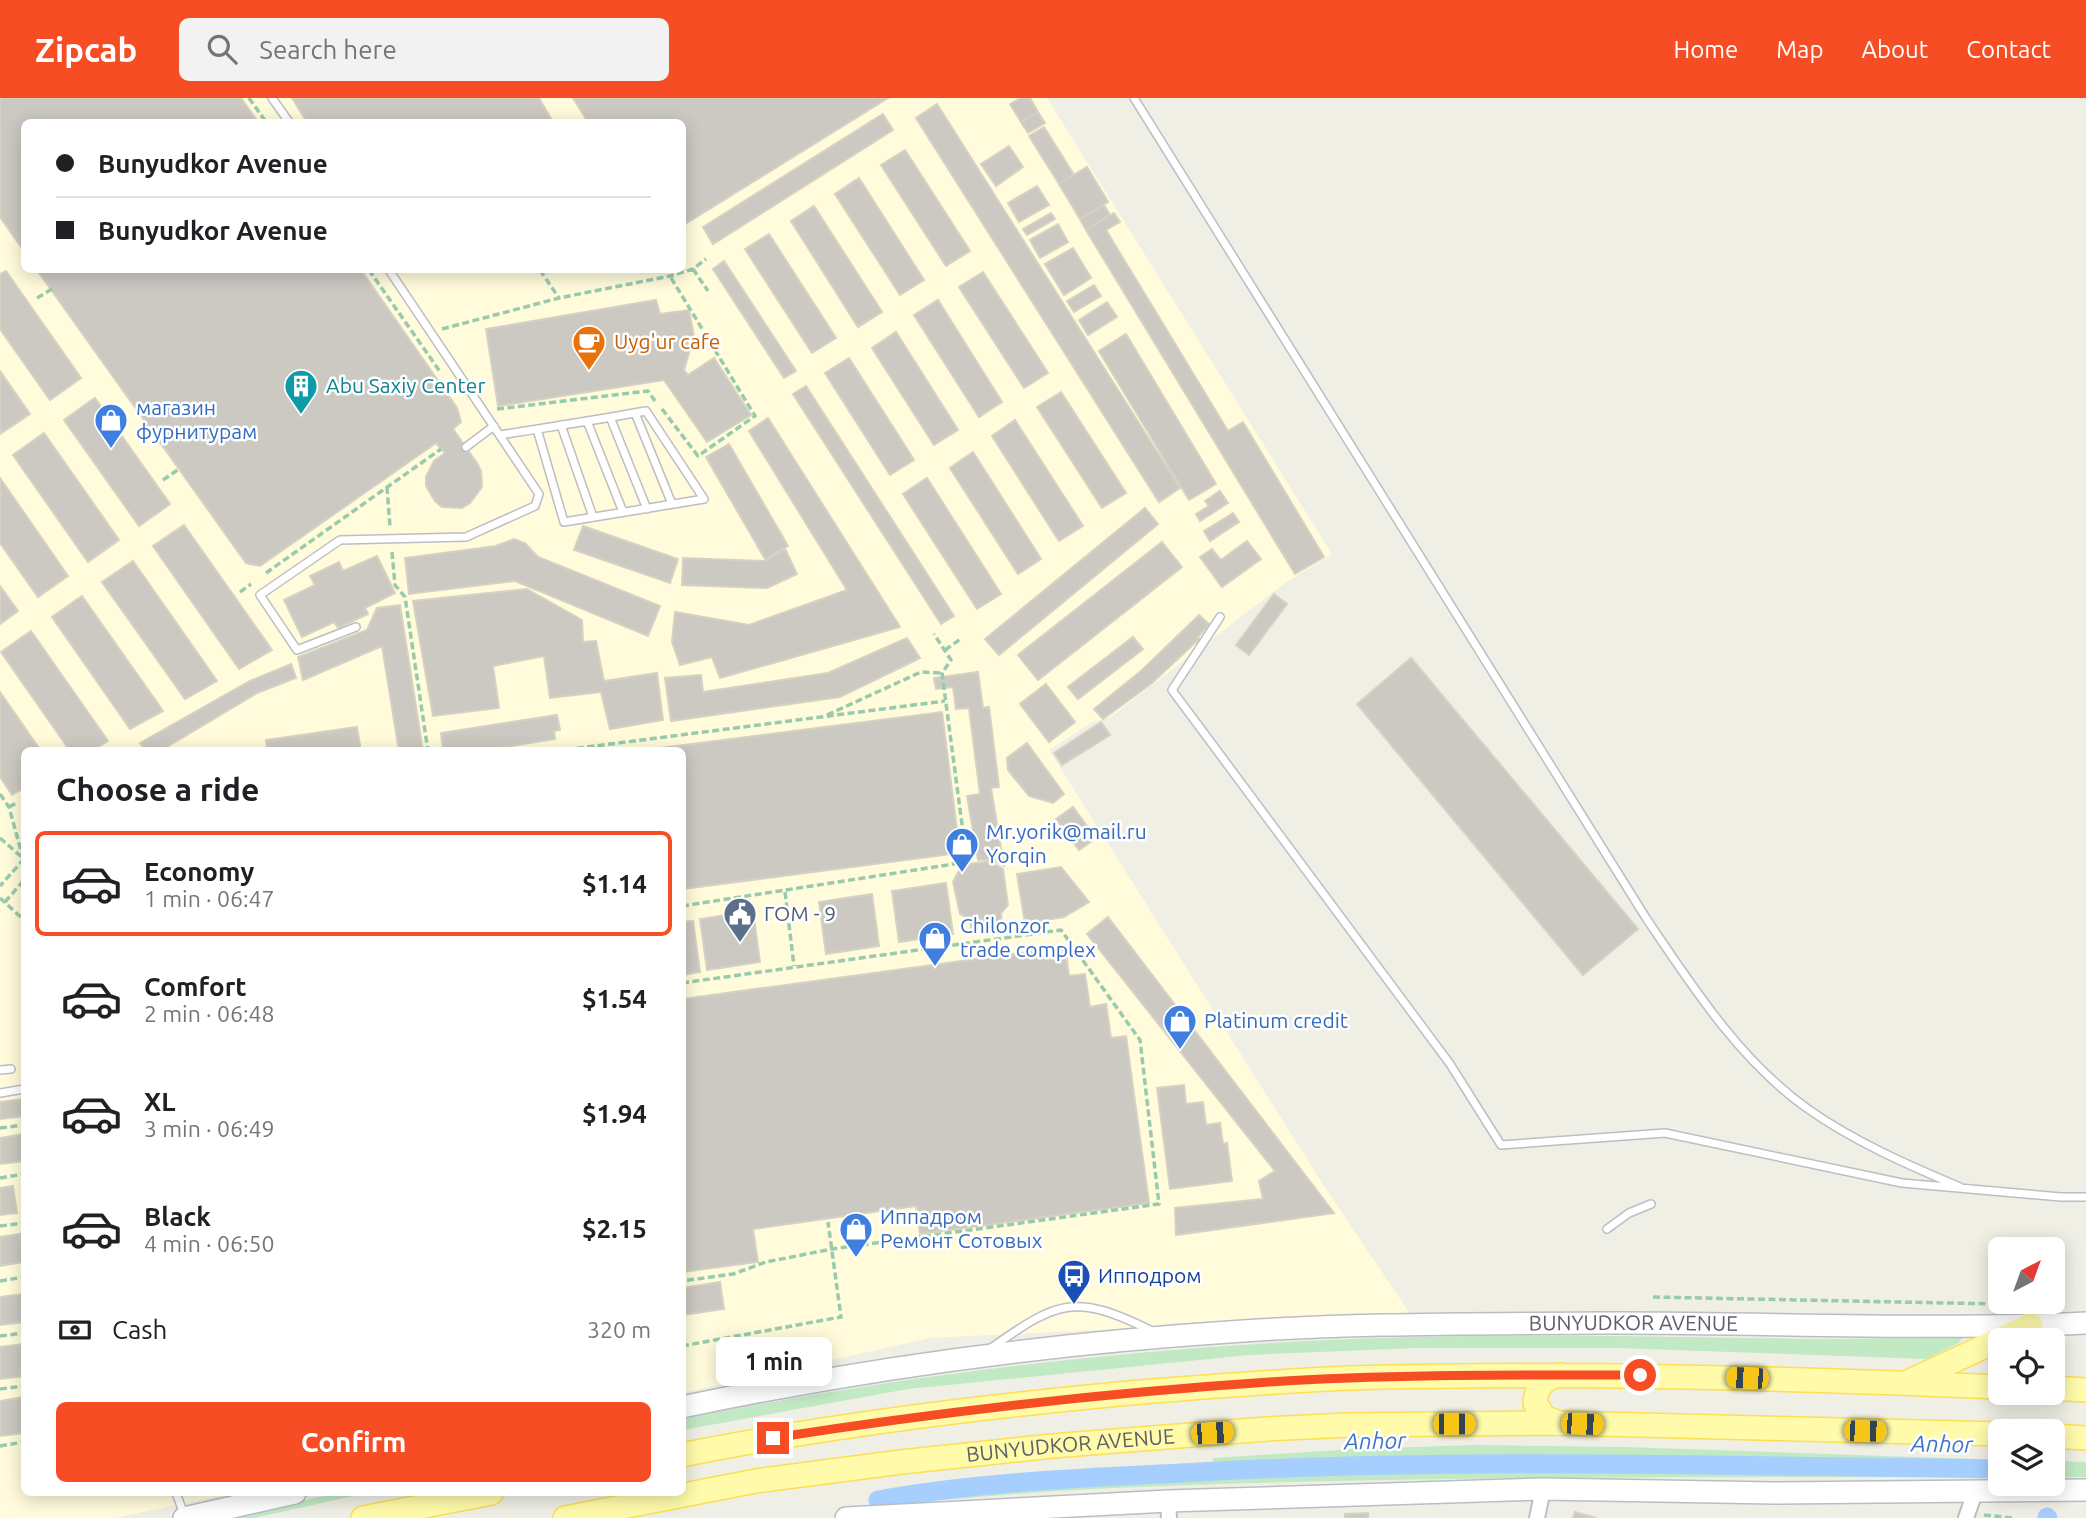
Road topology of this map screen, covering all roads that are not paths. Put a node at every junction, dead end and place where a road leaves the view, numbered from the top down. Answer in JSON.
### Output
{"nodes":[{"id":1,"x":272,"y":98,"type":"edge"},
{"id":2,"x":1135,"y":98,"type":"edge"},
{"id":3,"x":287,"y":119,"type":"edge"},
{"id":4,"x":390,"y":273,"type":"edge"},
{"id":5,"x":635,"y":413,"type":"junction"},
{"id":6,"x":610,"y":417,"type":"junction"},
{"id":7,"x":587,"y":421,"type":"junction"},
{"id":8,"x":561,"y":425,"type":"junction"},
{"id":9,"x":494,"y":426,"type":"junction"},
{"id":10,"x":537,"y":429,"type":"junction"},
{"id":11,"x":500,"y":435,"type":"junction"},
{"id":12,"x":466,"y":447,"type":"dead end"},
{"id":13,"x":672,"y":504,"type":"junction"},
{"id":14,"x":647,"y":509,"type":"junction"},
{"id":15,"x":624,"y":512,"type":"junction"},
{"id":16,"x":593,"y":517,"type":"junction"},
{"id":17,"x":1220,"y":617,"type":"dead end"},
{"id":18,"x":356,"y":627,"type":"dead end"},
{"id":19,"x":11,"y":1069,"type":"dead end"},
{"id":20,"x":0,"y":1070,"type":"edge"},
{"id":21,"x":21,"y":1090,"type":"edge"},
{"id":22,"x":0,"y":1093,"type":"edge"},
{"id":23,"x":1960,"y":1188,"type":"junction"},
{"id":24,"x":2086,"y":1197,"type":"edge"},
{"id":25,"x":1651,"y":1204,"type":"dead end"},
{"id":26,"x":1607,"y":1229,"type":"dead end"},
{"id":27,"x":2086,"y":1323,"type":"edge"},
{"id":28,"x":2031,"y":1325,"type":"junction"},
{"id":29,"x":1165,"y":1338,"type":"junction"},
{"id":30,"x":982,"y":1355,"type":"junction"},
{"id":31,"x":1560,"y":1375,"type":"junction"},
{"id":32,"x":1906,"y":1383,"type":"junction"},
{"id":33,"x":1988,"y":1386,"type":"edge"},
{"id":34,"x":2065,"y":1389,"type":"edge"},
{"id":35,"x":2086,"y":1390,"type":"edge"},
{"id":36,"x":686,"y":1406,"type":"edge"},
{"id":37,"x":1559,"y":1423,"type":"junction"},
{"id":38,"x":1988,"y":1434,"type":"edge"},
{"id":39,"x":2065,"y":1437,"type":"edge"},
{"id":40,"x":2086,"y":1438,"type":"edge"},
{"id":41,"x":686,"y":1454,"type":"edge"},
{"id":42,"x":1543,"y":1489,"type":"junction"},
{"id":43,"x":2086,"y":1490,"type":"edge"},
{"id":44,"x":1975,"y":1492,"type":"junction"},
{"id":45,"x":686,"y":1495,"type":"edge"},
{"id":46,"x":177,"y":1496,"type":"edge"},
{"id":47,"x":282,"y":1496,"type":"edge"},
{"id":48,"x":476,"y":1496,"type":"edge"},
{"id":49,"x":679,"y":1496,"type":"edge"},
{"id":50,"x":1168,"y":1510,"type":"edge"},
{"id":51,"x":185,"y":1518,"type":"edge"},
{"id":52,"x":363,"y":1518,"type":"edge"},
{"id":53,"x":565,"y":1518,"type":"edge"},
{"id":54,"x":846,"y":1518,"type":"edge"},
{"id":55,"x":1537,"y":1518,"type":"edge"},
{"id":56,"x":1966,"y":1518,"type":"edge"}],
"edges":[{"from":1,"to":3,"type":"lane"},
{"from":2,"to":23,"type":"lane"},
{"from":4,"to":9,"type":"lane"},
{"from":5,"to":6,"type":"lane"},
{"from":5,"to":13,"type":"lane"},
{"from":5,"to":13,"type":"lane"},
{"from":6,"to":7,"type":"lane"},
{"from":6,"to":14,"type":"lane"},
{"from":7,"to":8,"type":"lane"},
{"from":7,"to":15,"type":"lane"},
{"from":8,"to":10,"type":"lane"},
{"from":8,"to":16,"type":"lane"},
{"from":9,"to":11,"type":"lane"},
{"from":9,"to":12,"type":"lane"},
{"from":10,"to":11,"type":"lane"},
{"from":10,"to":16,"type":"lane"},
{"from":11,"to":18,"type":"lane"},
{"from":13,"to":14,"type":"lane"},
{"from":14,"to":15,"type":"lane"},
{"from":15,"to":16,"type":"lane"},
{"from":17,"to":23,"type":"lane"},
{"from":19,"to":20,"type":"lane"},
{"from":21,"to":22,"type":"lane"},
{"from":23,"to":24,"type":"lane"},
{"from":25,"to":26,"type":"lane"},
{"from":27,"to":28,"type":"street","name":"BUNYUDKOR AVENUE"},
{"from":28,"to":29,"type":"street","name":"BUNYUDKOR AVENUE"},
{"from":28,"to":32,"type":"main road"},
{"from":29,"to":30,"type":"street","name":"BUNYUDKOR AVENUE"},
{"from":29,"to":30,"type":"lane"},
{"from":30,"to":36,"type":"street","name":"BUNYUDKOR AVENUE"},
{"from":31,"to":32,"type":"main road","name":"BUNYUDKOR AVENUE"},
{"from":31,"to":37,"type":"main road"},
{"from":31,"to":41,"type":"main road","name":"BUNYUDKOR AVENUE"},
{"from":32,"to":33,"type":"main road","name":"BUNYUDKOR AVENUE"},
{"from":34,"to":35,"type":"main road"},
{"from":37,"to":38,"type":"main road","name":"BUNYUDKOR AVENUE"},
{"from":37,"to":45,"type":"main road","name":"BUNYUDKOR AVENUE"},
{"from":39,"to":40,"type":"main road"},
{"from":42,"to":44,"type":"street"},
{"from":42,"to":50,"type":"street"},
{"from":42,"to":55,"type":"street"},
{"from":43,"to":44,"type":"street"},
{"from":44,"to":56,"type":"street"},
{"from":46,"to":51,"type":"lane"},
{"from":47,"to":51,"type":"street"},
{"from":48,"to":52,"type":"main road"},
{"from":49,"to":53,"type":"main road","name":"BUNYUDKOR AVENUE"},
{"from":50,"to":54,"type":"street"}]}
